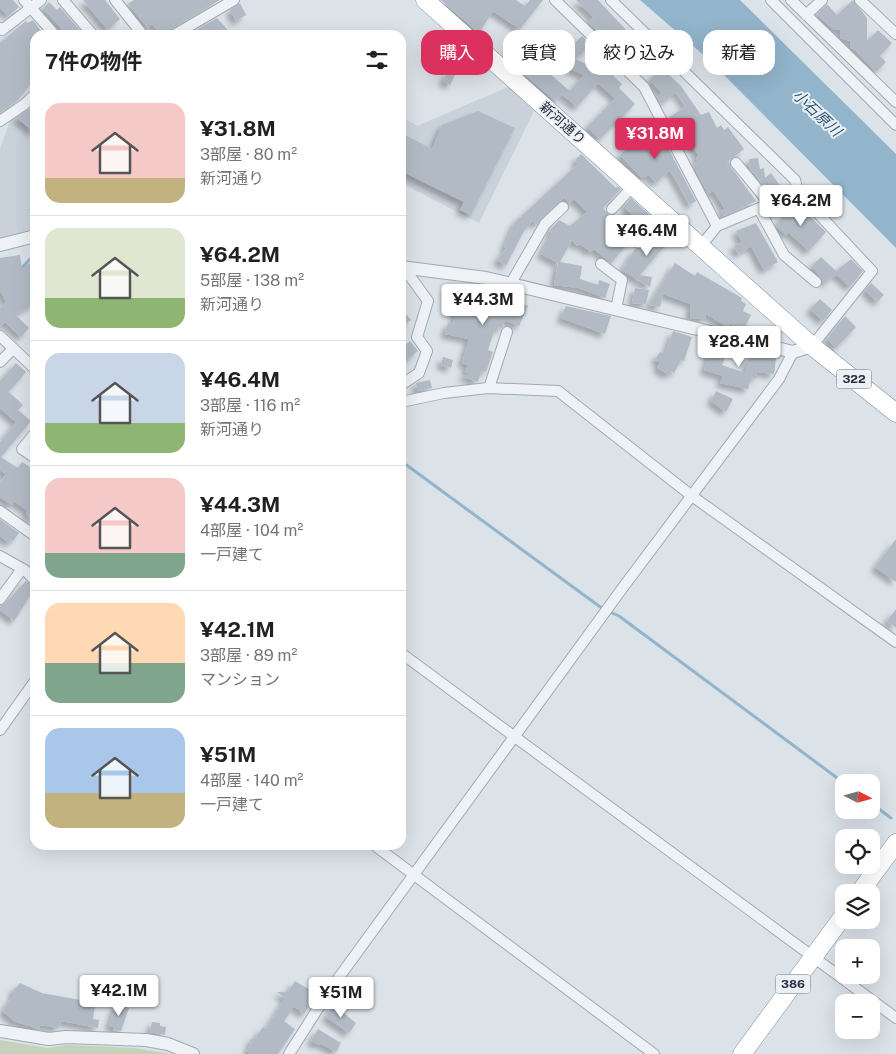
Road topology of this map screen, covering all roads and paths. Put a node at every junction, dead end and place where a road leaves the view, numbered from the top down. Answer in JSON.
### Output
{"nodes":[{"id":1,"x":41,"y":0,"type":"edge"},
{"id":2,"x":63,"y":0,"type":"edge"},
{"id":3,"x":115,"y":0,"type":"edge"},
{"id":4,"x":234,"y":0,"type":"edge"},
{"id":5,"x":424,"y":0,"type":"edge"},
{"id":6,"x":555,"y":0,"type":"edge"},
{"id":7,"x":612,"y":0,"type":"edge"},
{"id":8,"x":771,"y":0,"type":"edge"},
{"id":9,"x":791,"y":0,"type":"edge"},
{"id":10,"x":822,"y":0,"type":"edge"},
{"id":11,"x":860,"y":0,"type":"edge"},
{"id":12,"x":28,"y":4,"type":"edge"},
{"id":13,"x":216,"y":4,"type":"edge"},
{"id":14,"x":806,"y":15,"type":"junction"},
{"id":15,"x":0,"y":28,"type":"edge"},
{"id":16,"x":51,"y":30,"type":"edge"},
{"id":17,"x":89,"y":30,"type":"edge"},
{"id":18,"x":139,"y":30,"type":"edge"},
{"id":19,"x":181,"y":30,"type":"edge"},
{"id":20,"x":896,"y":34,"type":"edge"},
{"id":21,"x":30,"y":99,"type":"edge"},
{"id":22,"x":896,"y":102,"type":"edge"},
{"id":23,"x":0,"y":121,"type":"edge"},
{"id":24,"x":896,"y":125,"type":"edge"},
{"id":25,"x":736,"y":163,"type":"dead end"},
{"id":26,"x":633,"y":186,"type":"junction"},
{"id":27,"x":798,"y":192,"type":"junction"},
{"id":28,"x":770,"y":204,"type":"junction"},
{"id":29,"x":563,"y":207,"type":"dead end"},
{"id":30,"x":612,"y":209,"type":"dead end"},
{"id":31,"x":758,"y":209,"type":"junction"},
{"id":32,"x":664,"y":213,"type":"junction"},
{"id":33,"x":717,"y":226,"type":"junction"},
{"id":34,"x":30,"y":237,"type":"edge"},
{"id":35,"x":638,"y":243,"type":"dead end"},
{"id":36,"x":0,"y":244,"type":"edge"},
{"id":37,"x":701,"y":246,"type":"junction"},
{"id":38,"x":601,"y":264,"type":"dead end"},
{"id":39,"x":406,"y":268,"type":"edge"},
{"id":40,"x":406,"y":272,"type":"edge"},
{"id":41,"x":816,"y":282,"type":"dead end"},
{"id":42,"x":511,"y":283,"type":"junction"},
{"id":43,"x":616,"y":309,"type":"junction"},
{"id":44,"x":507,"y":332,"type":"dead end"},
{"id":45,"x":0,"y":336,"type":"edge"},
{"id":46,"x":812,"y":346,"type":"junction"},
{"id":47,"x":13,"y":349,"type":"junction"},
{"id":48,"x":793,"y":352,"type":"junction"},
{"id":49,"x":0,"y":362,"type":"edge"},
{"id":50,"x":30,"y":364,"type":"edge"},
{"id":51,"x":406,"y":382,"type":"edge"},
{"id":52,"x":489,"y":388,"type":"junction"},
{"id":53,"x":406,"y":401,"type":"edge"},
{"id":54,"x":896,"y":413,"type":"edge"},
{"id":55,"x":30,"y":439,"type":"edge"},
{"id":56,"x":30,"y":455,"type":"edge"},
{"id":57,"x":692,"y":496,"type":"junction"},
{"id":58,"x":0,"y":511,"type":"edge"},
{"id":59,"x":30,"y":532,"type":"edge"},
{"id":60,"x":0,"y":556,"type":"edge"},
{"id":61,"x":22,"y":569,"type":"junction"},
{"id":62,"x":30,"y":576,"type":"edge"},
{"id":63,"x":0,"y":600,"type":"edge"},
{"id":64,"x":896,"y":642,"type":"edge"},
{"id":65,"x":406,"y":657,"type":"edge"},
{"id":66,"x":30,"y":688,"type":"edge"},
{"id":67,"x":0,"y":730,"type":"edge"},
{"id":68,"x":513,"y":737,"type":"junction"},
{"id":69,"x":896,"y":843,"type":"edge"},
{"id":70,"x":380,"y":850,"type":"edge"},
{"id":71,"x":413,"y":875,"type":"junction"},
{"id":72,"x":866,"y":884,"type":"edge"},
{"id":73,"x":835,"y":927,"type":"edge"},
{"id":74,"x":813,"y":956,"type":"junction"},
{"id":75,"x":896,"y":1018,"type":"edge"},
{"id":76,"x":0,"y":1030,"type":"edge"},
{"id":77,"x":193,"y":1054,"type":"edge"},
{"id":78,"x":289,"y":1054,"type":"edge"},
{"id":79,"x":654,"y":1054,"type":"edge"},
{"id":80,"x":742,"y":1054,"type":"edge"}],
"edges":[{"from":1,"to":12,"type":"street"},
{"from":2,"to":17,"type":"street"},
{"from":3,"to":18,"type":"street"},
{"from":4,"to":13,"type":"street"},
{"from":5,"to":26,"type":"highway","name":"新河通り","number":"322"},
{"from":6,"to":33,"type":"street"},
{"from":7,"to":27,"type":"street"},
{"from":8,"to":24,"type":"street"},
{"from":9,"to":14,"type":"street"},
{"from":10,"to":14,"type":"street"},
{"from":11,"to":20,"type":"street"},
{"from":12,"to":15,"type":"street"},
{"from":12,"to":16,"type":"street"},
{"from":13,"to":19,"type":"street"},
{"from":14,"to":22,"type":"street"},
{"from":21,"to":23,"type":"street"},
{"from":25,"to":28,"type":"street"},
{"from":26,"to":30,"type":"street"},
{"from":26,"to":32,"type":"highway","name":"新河通り","number":"322"},
{"from":27,"to":28,"type":"street"},
{"from":27,"to":46,"type":"street"},
{"from":28,"to":31,"type":"street"},
{"from":29,"to":42,"type":"street"},
{"from":31,"to":33,"type":"street"},
{"from":31,"to":41,"type":"street"},
{"from":32,"to":35,"type":"street"},
{"from":32,"to":37,"type":"highway","name":"新河通り","number":"322"},
{"from":33,"to":37,"type":"street"},
{"from":34,"to":36,"type":"street"},
{"from":37,"to":46,"type":"highway","name":"新河通り","number":"322"},
{"from":38,"to":43,"type":"street"},
{"from":39,"to":42,"type":"street"},
{"from":40,"to":51,"type":"street"},
{"from":42,"to":43,"type":"street"},
{"from":43,"to":48,"type":"street"},
{"from":44,"to":52,"type":"street"},
{"from":45,"to":47,"type":"street"},
{"from":46,"to":48,"type":"street"},
{"from":46,"to":54,"type":"highway","number":"322"},
{"from":47,"to":49,"type":"street"},
{"from":47,"to":50,"type":"street"},
{"from":48,"to":57,"type":"street"},
{"from":52,"to":53,"type":"street"},
{"from":52,"to":57,"type":"street"},
{"from":55,"to":56,"type":"street"},
{"from":57,"to":64,"type":"street"},
{"from":57,"to":68,"type":"street"},
{"from":58,"to":59,"type":"street"},
{"from":60,"to":61,"type":"street"},
{"from":61,"to":62,"type":"street"},
{"from":61,"to":63,"type":"street"},
{"from":65,"to":68,"type":"street"},
{"from":66,"to":67,"type":"street"},
{"from":68,"to":71,"type":"street"},
{"from":68,"to":74,"type":"street"},
{"from":69,"to":72,"type":"highway"},
{"from":70,"to":71,"type":"street"},
{"from":71,"to":78,"type":"street"},
{"from":71,"to":79,"type":"street"},
{"from":73,"to":74,"type":"highway","number":"386"},
{"from":74,"to":75,"type":"street"},
{"from":74,"to":80,"type":"highway","number":"386"},
{"from":76,"to":77,"type":"street"}]}
